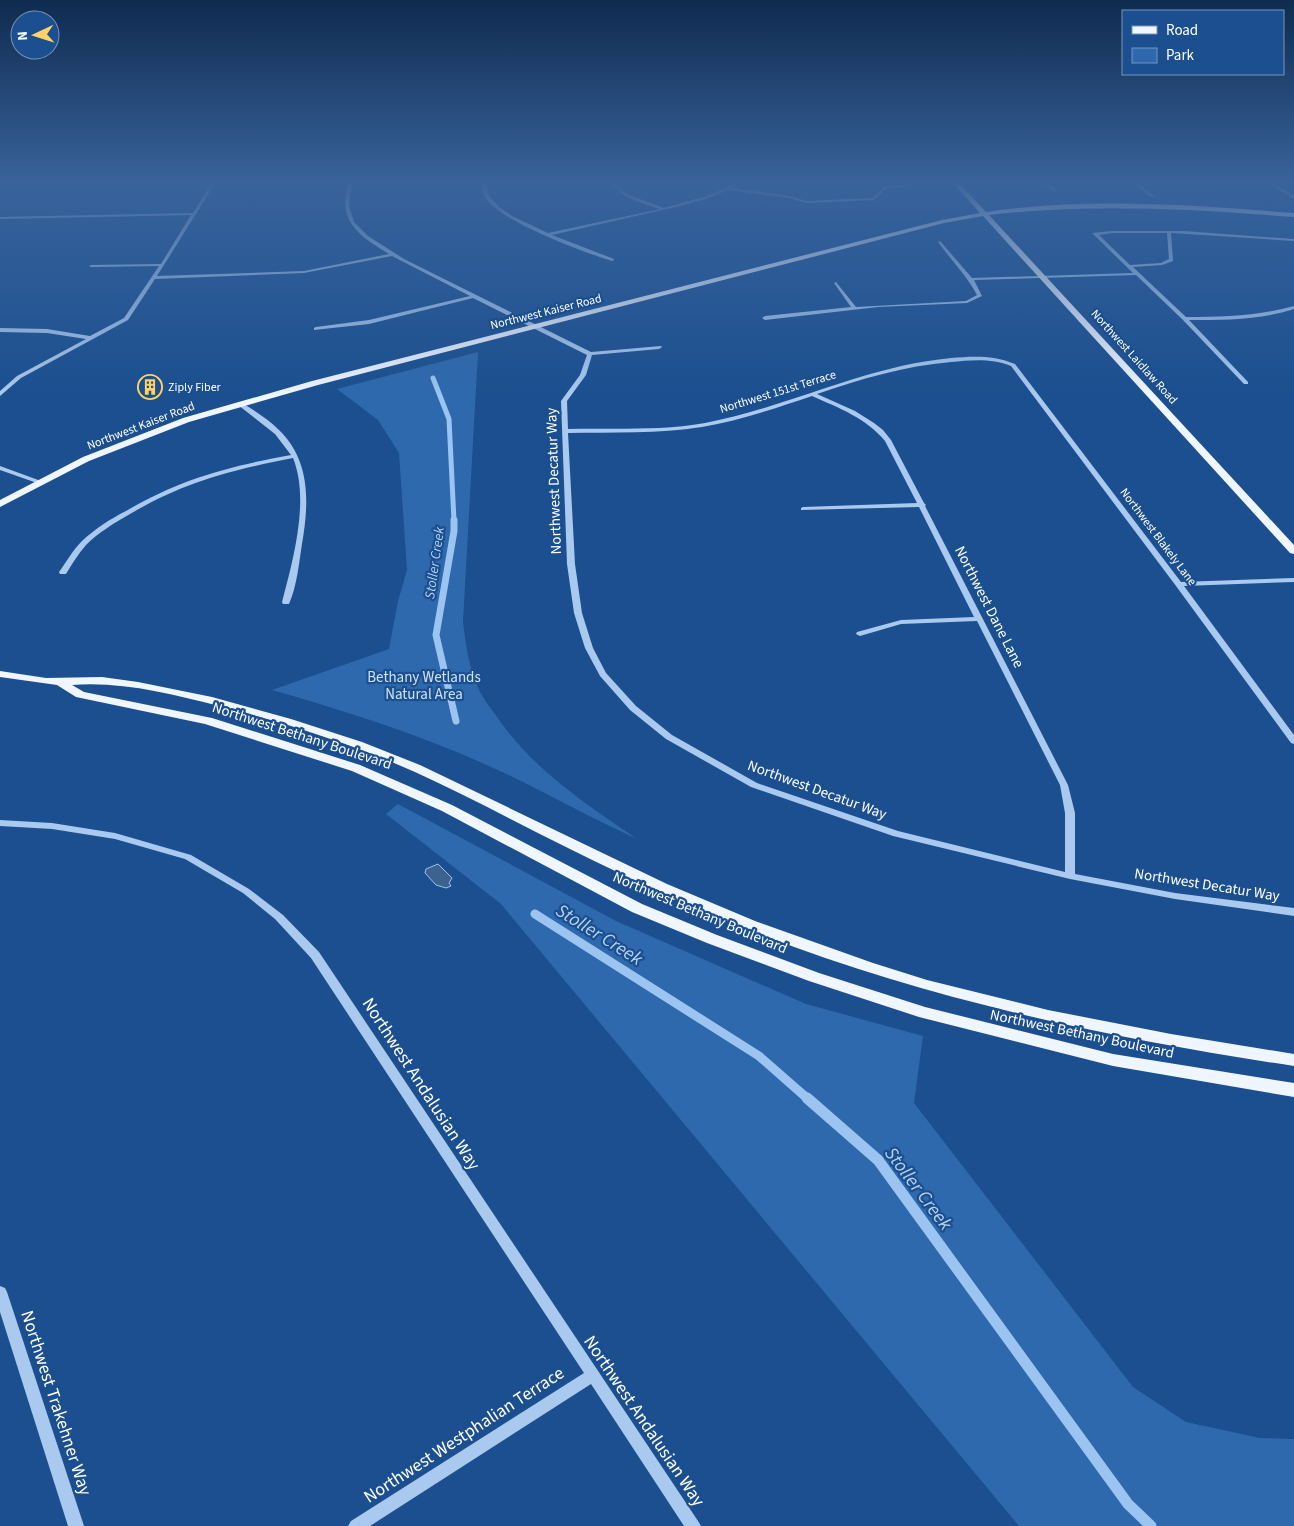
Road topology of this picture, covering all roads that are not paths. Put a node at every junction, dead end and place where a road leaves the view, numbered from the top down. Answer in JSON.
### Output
{"nodes":[{"id":1,"x":168,"y":253,"type":"edge"},
{"id":2,"x":595,"y":253,"type":"edge"},
{"id":3,"x":817,"y":253,"type":"edge"},
{"id":4,"x":949,"y":253,"type":"edge"},
{"id":5,"x":1022,"y":253,"type":"edge"},
{"id":6,"x":1114,"y":253,"type":"edge"},
{"id":7,"x":1171,"y":253,"type":"edge"},
{"id":8,"x":392,"y":255,"type":"joint"},
{"id":9,"x":612,"y":260,"type":"dead end"},
{"id":10,"x":161,"y":265,"type":"junction"},
{"id":11,"x":91,"y":266,"type":"dead end"},
{"id":12,"x":1129,"y":266,"type":"junction"},
{"id":13,"x":1137,"y":274,"type":"junction"},
{"id":14,"x":1043,"y":276,"type":"junction"},
{"id":15,"x":154,"y":278,"type":"junction"},
{"id":16,"x":971,"y":279,"type":"junction"},
{"id":17,"x":836,"y":283,"type":"dead end"},
{"id":18,"x":475,"y":296,"type":"junction"},
{"id":19,"x":1294,"y":307,"type":"edge"},
{"id":20,"x":854,"y":308,"type":"junction"},
{"id":21,"x":765,"y":318,"type":"dead end"},
{"id":22,"x":1185,"y":319,"type":"junction"},
{"id":23,"x":534,"y":327,"type":"junction"},
{"id":24,"x":316,"y":329,"type":"dead end"},
{"id":25,"x":0,"y":330,"type":"edge"},
{"id":26,"x":92,"y":338,"type":"junction"},
{"id":27,"x":659,"y":347,"type":"dead end"},
{"id":28,"x":590,"y":354,"type":"junction"},
{"id":29,"x":994,"y":359,"type":"joint"},
{"id":30,"x":1246,"y":383,"type":"dead end"},
{"id":31,"x":0,"y":394,"type":"edge"},
{"id":32,"x":812,"y":394,"type":"junction"},
{"id":33,"x":240,"y":404,"type":"junction"},
{"id":34,"x":567,"y":432,"type":"junction"},
{"id":35,"x":295,"y":456,"type":"junction"},
{"id":36,"x":0,"y":468,"type":"edge"},
{"id":37,"x":39,"y":482,"type":"junction"},
{"id":38,"x":0,"y":504,"type":"edge"},
{"id":39,"x":923,"y":505,"type":"junction"},
{"id":40,"x":803,"y":509,"type":"dead end"},
{"id":41,"x":1294,"y":551,"type":"edge"},
{"id":42,"x":63,"y":572,"type":"dead end"},
{"id":43,"x":1294,"y":580,"type":"edge"},
{"id":44,"x":1179,"y":584,"type":"junction"},
{"id":45,"x":286,"y":602,"type":"dead end"},
{"id":46,"x":978,"y":619,"type":"junction"},
{"id":47,"x":860,"y":634,"type":"dead end"},
{"id":48,"x":0,"y":674,"type":"edge"},
{"id":49,"x":60,"y":682,"type":"junction"},
{"id":50,"x":1294,"y":741,"type":"edge"},
{"id":51,"x":0,"y":824,"type":"edge"},
{"id":52,"x":1070,"y":876,"type":"junction"},
{"id":53,"x":1294,"y":912,"type":"edge"},
{"id":54,"x":1294,"y":1060,"type":"edge"},
{"id":55,"x":1294,"y":1090,"type":"edge"},
{"id":56,"x":0,"y":1292,"type":"edge"},
{"id":57,"x":592,"y":1375,"type":"junction"},
{"id":58,"x":76,"y":1526,"type":"edge"},
{"id":59,"x":356,"y":1526,"type":"edge"},
{"id":60,"x":693,"y":1526,"type":"edge"}],
"edges":[{"from":1,"to":10,"type":"street"},
{"from":2,"to":9,"type":"street"},
{"from":3,"to":23,"type":"main road","name":"Northwest Kaiser Road"},
{"from":4,"to":16,"type":"street"},
{"from":5,"to":14,"type":"main road","name":"Northwest Laidlaw Road"},
{"from":6,"to":12,"type":"street"},
{"from":7,"to":12,"type":"street"},
{"from":8,"to":15,"type":"street"},
{"from":8,"to":18,"type":"street"},
{"from":10,"to":11,"type":"street"},
{"from":10,"to":15,"type":"street"},
{"from":12,"to":13,"type":"street"},
{"from":13,"to":14,"type":"street"},
{"from":13,"to":22,"type":"street"},
{"from":14,"to":16,"type":"street"},
{"from":14,"to":41,"type":"main road","name":"Northwest Laidlaw Road"},
{"from":15,"to":26,"type":"street"},
{"from":16,"to":20,"type":"street"},
{"from":17,"to":20,"type":"street"},
{"from":18,"to":23,"type":"street"},
{"from":18,"to":24,"type":"street"},
{"from":19,"to":22,"type":"street"},
{"from":20,"to":21,"type":"street"},
{"from":22,"to":30,"type":"street"},
{"from":23,"to":28,"type":"street"},
{"from":23,"to":33,"type":"main road","name":"Northwest Kaiser Road"},
{"from":25,"to":26,"type":"street"},
{"from":26,"to":31,"type":"street"},
{"from":27,"to":28,"type":"street"},
{"from":28,"to":34,"type":"street","name":"Northwest Decatur Way"},
{"from":29,"to":32,"type":"street","name":"Northwest 151st Terrace"},
{"from":29,"to":44,"type":"street","name":"Northwest Blakely Lane"},
{"from":32,"to":34,"type":"street","name":"Northwest 151st Terrace"},
{"from":32,"to":39,"type":"street","name":"Northwest Dane Lane"},
{"from":33,"to":35,"type":"street"},
{"from":33,"to":37,"type":"main road","name":"Northwest Kaiser Road"},
{"from":34,"to":52,"type":"street","name":"Northwest Decatur Way"},
{"from":35,"to":42,"type":"street"},
{"from":35,"to":45,"type":"street"},
{"from":36,"to":37,"type":"street"},
{"from":37,"to":38,"type":"main road","name":"Northwest Kaiser Road"},
{"from":39,"to":40,"type":"street"},
{"from":39,"to":46,"type":"street","name":"Northwest Dane Lane"},
{"from":43,"to":44,"type":"street"},
{"from":44,"to":50,"type":"street","name":"Northwest Blakely Lane"},
{"from":46,"to":47,"type":"street"},
{"from":46,"to":52,"type":"street","name":"Northwest Dane Lane"},
{"from":48,"to":49,"type":"main road","name":"Northwest Bethany Boulevard"},
{"from":49,"to":54,"type":"main road","name":"Northwest Bethany Boulevard"},
{"from":49,"to":55,"type":"main road","name":"Northwest Bethany Boulevard"},
{"from":51,"to":57,"type":"street","name":"Northwest Andalusian Way"},
{"from":52,"to":53,"type":"street","name":"Northwest Decatur Way"},
{"from":56,"to":58,"type":"street","name":"Northwest Trakehner Way"},
{"from":57,"to":59,"type":"street","name":"Northwest Westphalian Terrace"},
{"from":57,"to":60,"type":"street","name":"Northwest Andalusian Way"}]}
